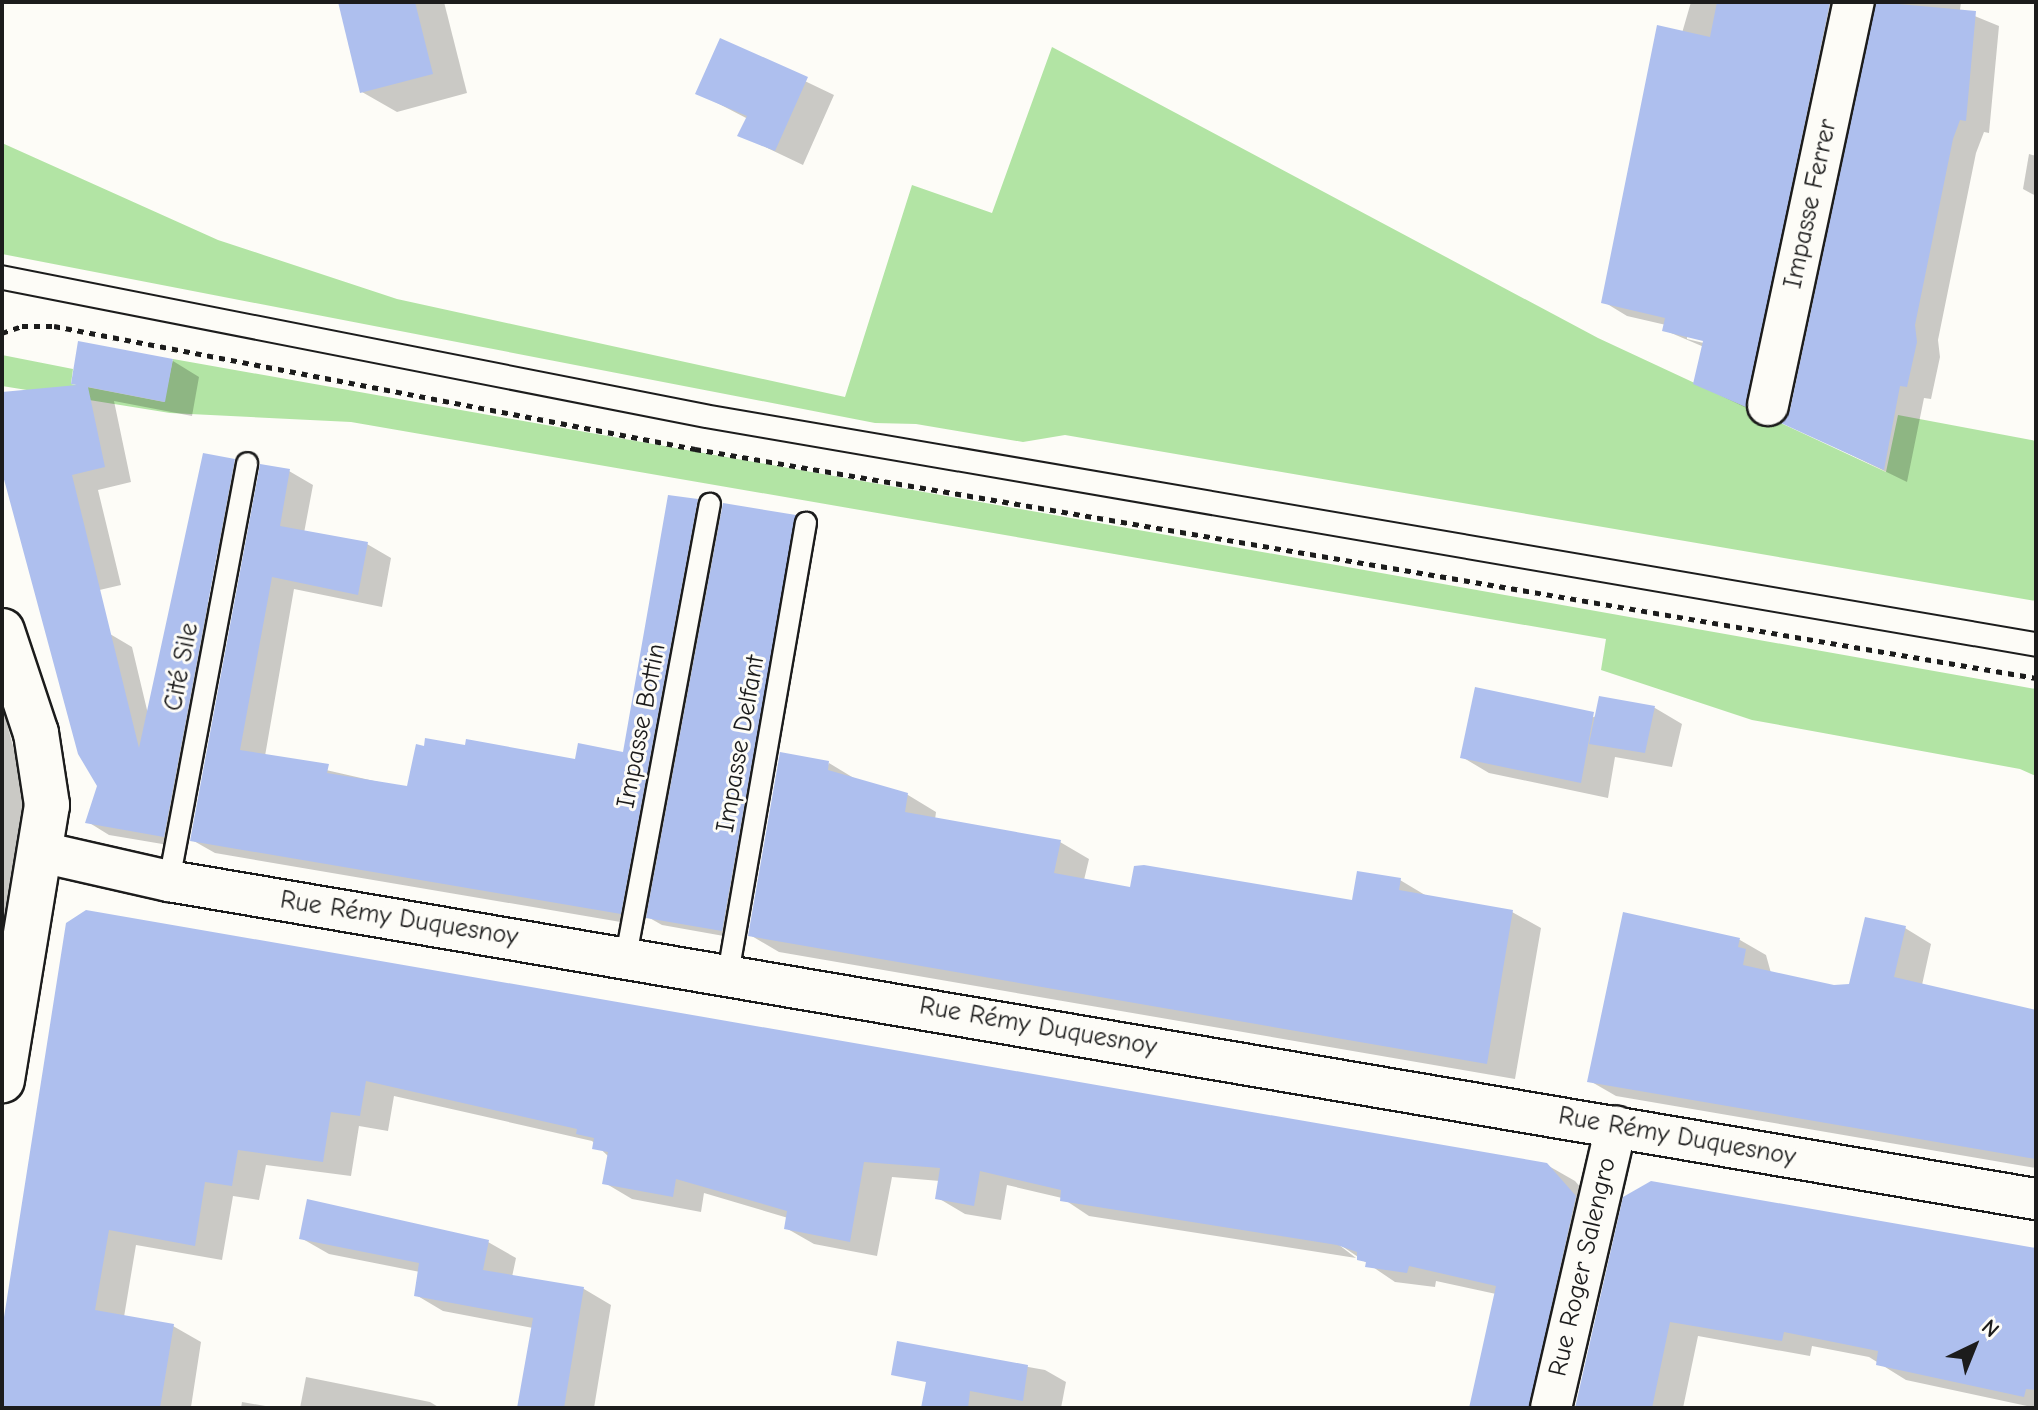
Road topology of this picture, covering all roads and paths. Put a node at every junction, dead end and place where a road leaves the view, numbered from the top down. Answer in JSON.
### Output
{"nodes":[{"id":1,"x":1854,"y":2,"type":"edge"},
{"id":2,"x":2,"y":333,"type":"edge"},
{"id":3,"x":1768,"y":405,"type":"dead end"},
{"id":4,"x":247,"y":463,"type":"dead end"},
{"id":5,"x":710,"y":504,"type":"dead end"},
{"id":6,"x":806,"y":523,"type":"dead end"},
{"id":7,"x":2,"y":631,"type":"edge"},
{"id":8,"x":2036,"y":678,"type":"edge"},
{"id":9,"x":41,"y":852,"type":"junction"},
{"id":10,"x":169,"y":881,"type":"junction"},
{"id":11,"x":626,"y":956,"type":"junction"},
{"id":12,"x":728,"y":974,"type":"junction"},
{"id":13,"x":6,"y":1033,"type":"edge"},
{"id":14,"x":2,"y":1080,"type":"edge"},
{"id":15,"x":1616,"y":1126,"type":"junction"},
{"id":16,"x":2036,"y":1199,"type":"edge"},
{"id":17,"x":1551,"y":1408,"type":"edge"}],
"edges":[{"from":1,"to":3,"type":"street","name":"Impasse Ferrer"},
{"from":2,"to":8,"type":"path"},
{"from":4,"to":10,"type":"lane","name":"Cité Sile"},
{"from":5,"to":11,"type":"lane","name":"Impasse Bottin"},
{"from":6,"to":12,"type":"lane","name":"Impasse Delfant"},
{"from":7,"to":9,"type":"street"},
{"from":9,"to":10,"type":"street","name":"Rue Rémy Duquesnoy"},
{"from":9,"to":13,"type":"street"},
{"from":10,"to":11,"type":"street","name":"Rue Rémy Duquesnoy"},
{"from":11,"to":12,"type":"street","name":"Rue Rémy Duquesnoy"},
{"from":12,"to":15,"type":"street","name":"Rue Rémy Duquesnoy"},
{"from":13,"to":14,"type":"street"},
{"from":15,"to":16,"type":"street","name":"Rue Rémy Duquesnoy"},
{"from":15,"to":17,"type":"street","name":"Rue Roger Salengro"}]}
